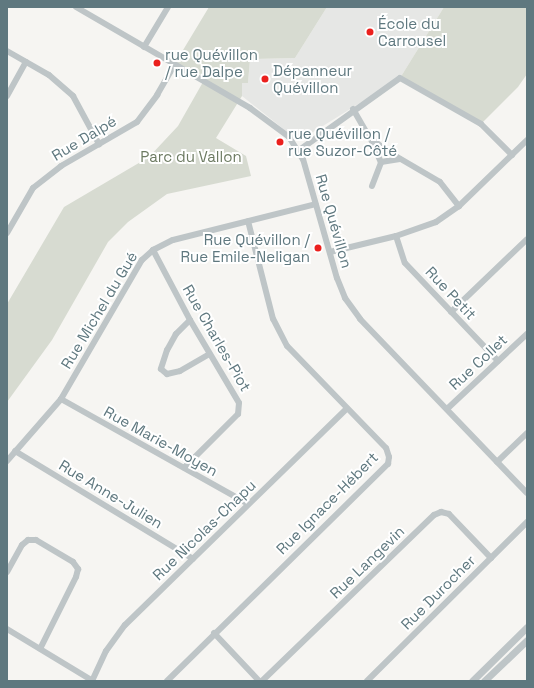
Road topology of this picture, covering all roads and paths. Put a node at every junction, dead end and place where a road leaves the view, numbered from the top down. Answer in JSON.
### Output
{"nodes":[{"id":1,"x":76,"y":7,"type":"edge"},
{"id":2,"x":168,"y":7,"type":"edge"},
{"id":3,"x":87,"y":10,"type":"edge"},
{"id":4,"x":144,"y":47,"type":"junction"},
{"id":5,"x":7,"y":51,"type":"edge"},
{"id":6,"x":26,"y":62,"type":"junction"},
{"id":7,"x":174,"y":65,"type":"junction"},
{"id":8,"x":7,"y":96,"type":"edge"},
{"id":9,"x":353,"y":110,"type":"junction"},
{"id":10,"x":370,"y":138,"type":"junction"},
{"id":11,"x":527,"y":140,"type":"edge"},
{"id":12,"x":99,"y":144,"type":"junction"},
{"id":13,"x":298,"y":151,"type":"junction"},
{"id":14,"x":512,"y":155,"type":"junction"},
{"id":15,"x":400,"y":159,"type":"junction"},
{"id":16,"x":381,"y":162,"type":"junction"},
{"id":17,"x":372,"y":186,"type":"dead end"},
{"id":18,"x":316,"y":204,"type":"junction"},
{"id":19,"x":459,"y":206,"type":"junction"},
{"id":20,"x":248,"y":221,"type":"junction"},
{"id":21,"x":7,"y":233,"type":"edge"},
{"id":22,"x":396,"y":236,"type":"junction"},
{"id":23,"x":527,"y":239,"type":"edge"},
{"id":24,"x":153,"y":250,"type":"junction"},
{"id":25,"x":330,"y":252,"type":"junction"},
{"id":26,"x":451,"y":312,"type":"junction"},
{"id":27,"x":190,"y":320,"type":"junction"},
{"id":28,"x":527,"y":334,"type":"edge"},
{"id":29,"x":210,"y":354,"type":"junction"},
{"id":30,"x":498,"y":361,"type":"junction"},
{"id":31,"x":61,"y":399,"type":"junction"},
{"id":32,"x":347,"y":408,"type":"junction"},
{"id":33,"x":447,"y":410,"type":"junction"},
{"id":34,"x":527,"y":433,"type":"edge"},
{"id":35,"x":16,"y":451,"type":"junction"},
{"id":36,"x":7,"y":461,"type":"edge"},
{"id":37,"x":497,"y":462,"type":"junction"},
{"id":38,"x":184,"y":468,"type":"junction"},
{"id":39,"x":527,"y":493,"type":"edge"},
{"id":40,"x":248,"y":504,"type":"junction"},
{"id":41,"x":527,"y":522,"type":"edge"},
{"id":42,"x":491,"y":558,"type":"junction"},
{"id":43,"x":192,"y":559,"type":"junction"},
{"id":44,"x":7,"y":572,"type":"edge"},
{"id":45,"x":527,"y":627,"type":"edge"},
{"id":46,"x":7,"y":629,"type":"edge"},
{"id":47,"x":214,"y":633,"type":"junction"},
{"id":48,"x":527,"y":640,"type":"edge"},
{"id":49,"x":40,"y":649,"type":"junction"},
{"id":50,"x":93,"y":681,"type":"edge"},
{"id":51,"x":166,"y":681,"type":"edge"},
{"id":52,"x":259,"y":681,"type":"edge"},
{"id":53,"x":262,"y":681,"type":"edge"},
{"id":54,"x":367,"y":681,"type":"edge"},
{"id":55,"x":472,"y":681,"type":"edge"},
{"id":56,"x":484,"y":681,"type":"edge"}],
"edges":[{"from":1,"to":3,"type":"street","name":"Rue Quévillon"},
{"from":2,"to":4,"type":"street"},
{"from":3,"to":4,"type":"street","name":"Rue Quévillon"},
{"from":4,"to":7,"type":"street","name":"Rue Quévillon"},
{"from":5,"to":6,"type":"street"},
{"from":6,"to":8,"type":"street"},
{"from":6,"to":12,"type":"street"},
{"from":7,"to":12,"type":"street","name":"Rue Dalpé"},
{"from":7,"to":13,"type":"street","name":"Rue Quévillon"},
{"from":9,"to":10,"type":"street"},
{"from":9,"to":13,"type":"street"},
{"from":9,"to":14,"type":"street"},
{"from":10,"to":15,"type":"street"},
{"from":10,"to":16,"type":"street"},
{"from":11,"to":14,"type":"street"},
{"from":12,"to":21,"type":"street","name":"Rue Dalpé"},
{"from":13,"to":18,"type":"street","name":"Rue Quévillon"},
{"from":14,"to":19,"type":"street"},
{"from":15,"to":16,"type":"street"},
{"from":15,"to":19,"type":"street"},
{"from":16,"to":17,"type":"street"},
{"from":18,"to":20,"type":"street","name":"Rue Michel du Gué"},
{"from":18,"to":25,"type":"street","name":"Rue Quévillon"},
{"from":19,"to":22,"type":"street"},
{"from":20,"to":24,"type":"street","name":"Rue Michel du Gué"},
{"from":20,"to":32,"type":"street","name":"Rue Ignace-Hébert"},
{"from":22,"to":25,"type":"street"},
{"from":22,"to":26,"type":"street","name":"Rue Petit"},
{"from":23,"to":26,"type":"street"},
{"from":24,"to":27,"type":"street","name":"Rue Charles-Piot"},
{"from":24,"to":31,"type":"street","name":"Rue Michel du Gué"},
{"from":25,"to":33,"type":"street","name":"Rue Quévillon"},
{"from":26,"to":30,"type":"street","name":"Rue Petit"},
{"from":27,"to":29,"type":"street","name":"Rue Charles-Piot"},
{"from":27,"to":29,"type":"street"},
{"from":28,"to":30,"type":"street","name":"Rue Collet"},
{"from":29,"to":38,"type":"street","name":"Rue Charles-Piot"},
{"from":30,"to":33,"type":"street","name":"Rue Collet"},
{"from":31,"to":35,"type":"street","name":"Rue Michel du Gué"},
{"from":31,"to":38,"type":"street","name":"Rue Marie-Moyen"},
{"from":32,"to":40,"type":"street","name":"Rue Nicolas-Chapu"},
{"from":32,"to":47,"type":"street","name":"Rue Ignace-Hébert"},
{"from":33,"to":37,"type":"street","name":"Rue Quévillon"},
{"from":34,"to":37,"type":"street"},
{"from":35,"to":36,"type":"street","name":"Rue Michel du Gué"},
{"from":35,"to":43,"type":"street","name":"Rue Anne-Julien"},
{"from":37,"to":39,"type":"street","name":"Rue Quévillon"},
{"from":38,"to":40,"type":"street","name":"Rue Marie-Moyen"},
{"from":40,"to":43,"type":"street","name":"Rue Nicolas-Chapu"},
{"from":41,"to":42,"type":"street","name":"Rue Durocher"},
{"from":42,"to":53,"type":"street","name":"Rue Langevin"},
{"from":42,"to":54,"type":"street","name":"Rue Durocher"},
{"from":43,"to":50,"type":"street","name":"Rue Nicolas-Chapu"},
{"from":44,"to":49,"type":"street"},
{"from":45,"to":55,"type":"street"},
{"from":46,"to":49,"type":"street"},
{"from":47,"to":51,"type":"street","name":"Rue Ignace-Hébert"},
{"from":47,"to":52,"type":"street"},
{"from":48,"to":56,"type":"street"},
{"from":49,"to":50,"type":"street"}]}
